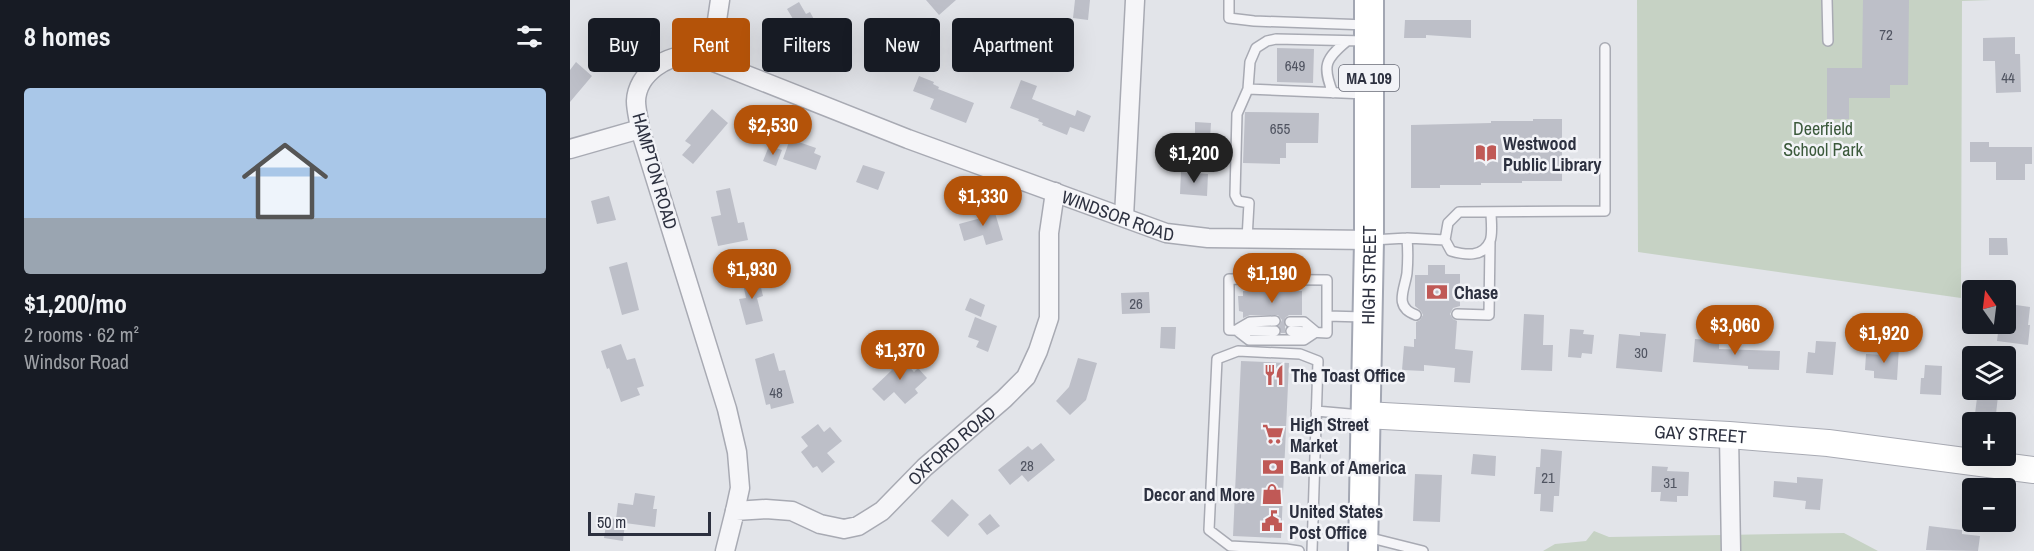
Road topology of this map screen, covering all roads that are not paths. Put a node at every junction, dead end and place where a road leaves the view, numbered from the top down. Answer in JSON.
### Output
{"nodes":[{"id":1,"x":720,"y":0,"type":"edge"},
{"id":2,"x":1135,"y":0,"type":"edge"},
{"id":3,"x":1229,"y":0,"type":"edge"},
{"id":4,"x":1827,"y":0,"type":"edge"},
{"id":5,"x":717,"y":18,"type":"edge"},
{"id":6,"x":1364,"y":27,"type":"edge"},
{"id":7,"x":1828,"y":41,"type":"dead end"},
{"id":8,"x":1605,"y":48,"type":"dead end"},
{"id":9,"x":672,"y":59,"type":"edge"},
{"id":10,"x":739,"y":72,"type":"edge"},
{"id":11,"x":1248,"y":89,"type":"junction"},
{"id":12,"x":1333,"y":93,"type":"junction"},
{"id":13,"x":1369,"y":94,"type":"junction"},
{"id":14,"x":640,"y":129,"type":"junction"},
{"id":15,"x":570,"y":149,"type":"edge"},
{"id":16,"x":1055,"y":192,"type":"junction"},
{"id":17,"x":1491,"y":212,"type":"junction"},
{"id":18,"x":1124,"y":217,"type":"junction"},
{"id":19,"x":1407,"y":238,"type":"junction"},
{"id":20,"x":1247,"y":239,"type":"junction"},
{"id":21,"x":1369,"y":240,"type":"junction"},
{"id":22,"x":1444,"y":240,"type":"junction"},
{"id":23,"x":1490,"y":241,"type":"junction"},
{"id":24,"x":1457,"y":314,"type":"dead end"},
{"id":25,"x":1416,"y":315,"type":"dead end"},
{"id":26,"x":1327,"y":316,"type":"junction"},
{"id":27,"x":1367,"y":317,"type":"junction"},
{"id":28,"x":1275,"y":326,"type":"dead end"},
{"id":29,"x":1291,"y":326,"type":"dead end"},
{"id":30,"x":1236,"y":330,"type":"junction"},
{"id":31,"x":1316,"y":332,"type":"junction"},
{"id":32,"x":1316,"y":411,"type":"junction"},
{"id":33,"x":1365,"y":415,"type":"junction"},
{"id":34,"x":1729,"y":435,"type":"junction"},
{"id":35,"x":2034,"y":470,"type":"edge"},
{"id":36,"x":735,"y":511,"type":"junction"},
{"id":37,"x":1363,"y":544,"type":"edge"},
{"id":38,"x":1410,"y":549,"type":"edge"},
{"id":39,"x":725,"y":551,"type":"edge"},
{"id":40,"x":1299,"y":551,"type":"edge"},
{"id":41,"x":1311,"y":551,"type":"edge"},
{"id":42,"x":1423,"y":551,"type":"edge"},
{"id":43,"x":1731,"y":551,"type":"edge"}],
"edges":[{"from":1,"to":5,"type":"street"},
{"from":2,"to":18,"type":"street"},
{"from":3,"to":6,"type":"lane"},
{"from":4,"to":7,"type":"lane"},
{"from":6,"to":11,"type":"lane"},
{"from":6,"to":12,"type":"lane"},
{"from":6,"to":13,"type":"main road","name":"HIGH STREET","number":"MA 109"},
{"from":8,"to":17,"type":"lane"},
{"from":9,"to":14,"type":"street","name":"HAMPTON ROAD"},
{"from":10,"to":16,"type":"street","name":"WINDSOR ROAD"},
{"from":11,"to":12,"type":"lane"},
{"from":11,"to":20,"type":"lane"},
{"from":12,"to":13,"type":"lane"},
{"from":13,"to":21,"type":"main road","name":"HIGH STREET","number":"MA 109"},
{"from":14,"to":15,"type":"street"},
{"from":14,"to":36,"type":"street","name":"HAMPTON ROAD"},
{"from":16,"to":18,"type":"street","name":"WINDSOR ROAD"},
{"from":16,"to":36,"type":"street","name":"OXFORD ROAD"},
{"from":17,"to":22,"type":"lane"},
{"from":17,"to":23,"type":"lane"},
{"from":18,"to":20,"type":"street","name":"WINDSOR ROAD"},
{"from":19,"to":21,"type":"lane"},
{"from":19,"to":22,"type":"lane"},
{"from":19,"to":25,"type":"lane"},
{"from":20,"to":21,"type":"street","name":"WINDSOR ROAD"},
{"from":21,"to":27,"type":"main road","name":"HIGH STREET","number":"MA 109"},
{"from":22,"to":23,"type":"lane"},
{"from":23,"to":24,"type":"lane"},
{"from":26,"to":27,"type":"lane"},
{"from":26,"to":30,"type":"lane"},
{"from":26,"to":31,"type":"lane"},
{"from":27,"to":33,"type":"main road","name":"HIGH STREET","number":"MA 109"},
{"from":28,"to":30,"type":"lane"},
{"from":29,"to":31,"type":"lane"},
{"from":30,"to":31,"type":"lane"},
{"from":32,"to":33,"type":"lane"},
{"from":32,"to":40,"type":"lane"},
{"from":32,"to":41,"type":"lane"},
{"from":33,"to":34,"type":"street","name":"GAY STREET"},
{"from":33,"to":37,"type":"main road","name":"HIGH STREET","number":"MA 109"},
{"from":34,"to":35,"type":"street","name":"GAY STREET"},
{"from":34,"to":43,"type":"street"},
{"from":36,"to":39,"type":"street"},
{"from":37,"to":38,"type":"lane"},
{"from":38,"to":42,"type":"lane"}]}
